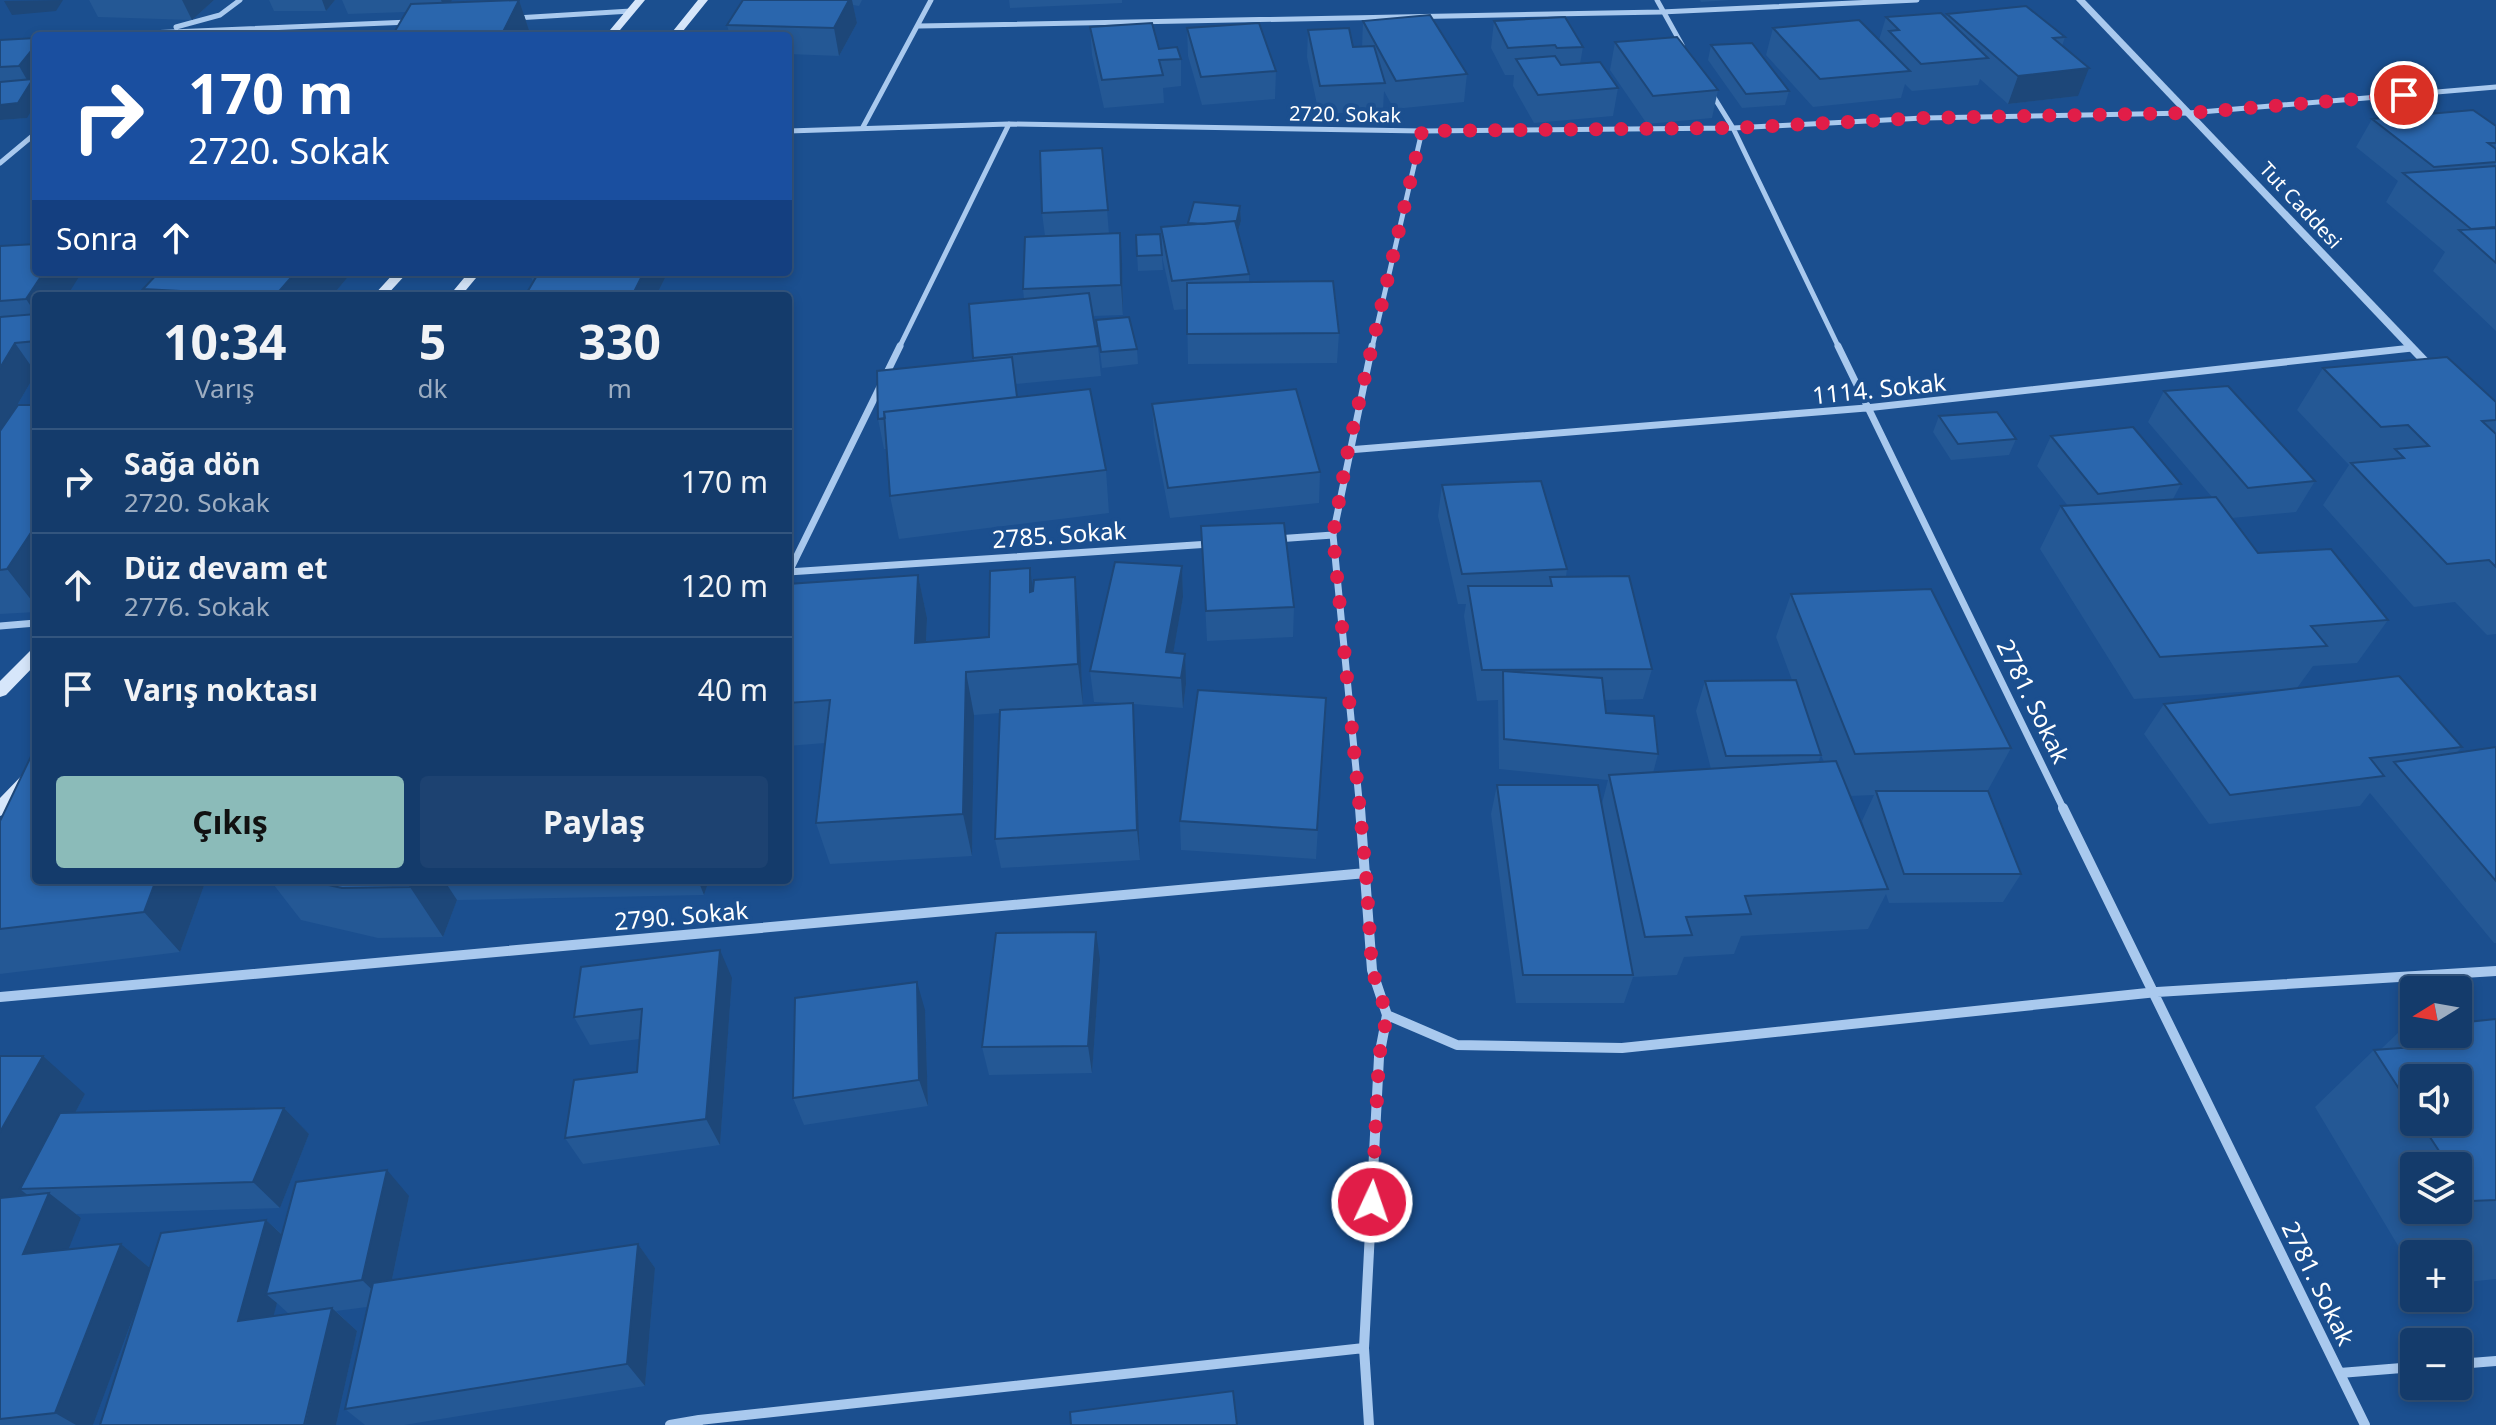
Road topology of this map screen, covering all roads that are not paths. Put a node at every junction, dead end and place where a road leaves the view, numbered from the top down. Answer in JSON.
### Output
{"nodes":[{"id":1,"x":240,"y":0,"type":"edge"},
{"id":2,"x":640,"y":0,"type":"edge"},
{"id":3,"x":703,"y":0,"type":"edge"},
{"id":4,"x":931,"y":0,"type":"edge"},
{"id":5,"x":1657,"y":0,"type":"edge"},
{"id":6,"x":1917,"y":0,"type":"edge"},
{"id":7,"x":2080,"y":0,"type":"edge"},
{"id":8,"x":631,"y":11,"type":"junction"},
{"id":9,"x":1661,"y":12,"type":"junction"},
{"id":10,"x":506,"y":19,"type":"edge"},
{"id":11,"x":414,"y":22,"type":"edge"},
{"id":12,"x":919,"y":26,"type":"junction"},
{"id":13,"x":160,"y":31,"type":"junction"},
{"id":14,"x":143,"y":32,"type":"edge"},
{"id":15,"x":613,"y":32,"type":"edge"},
{"id":16,"x":677,"y":32,"type":"edge"},
{"id":17,"x":1685,"y":51,"type":"edge"},
{"id":18,"x":2496,"y":87,"type":"edge"},
{"id":19,"x":1709,"y":89,"type":"edge"},
{"id":20,"x":2189,"y":113,"type":"junction"},
{"id":21,"x":1009,"y":124,"type":"junction"},
{"id":22,"x":863,"y":127,"type":"junction"},
{"id":23,"x":1733,"y":128,"type":"junction"},
{"id":24,"x":792,"y":131,"type":"edge"},
{"id":25,"x":1422,"y":131,"type":"junction"},
{"id":26,"x":32,"y":136,"type":"edge"},
{"id":27,"x":0,"y":163,"type":"edge"},
{"id":28,"x":398,"y":276,"type":"edge"},
{"id":29,"x":472,"y":276,"type":"edge"},
{"id":30,"x":383,"y":292,"type":"edge"},
{"id":31,"x":458,"y":292,"type":"edge"},
{"id":32,"x":2412,"y":348,"type":"junction"},
{"id":33,"x":2443,"y":381,"type":"edge"},
{"id":34,"x":1866,"y":408,"type":"junction"},
{"id":35,"x":1348,"y":450,"type":"junction"},
{"id":36,"x":1333,"y":535,"type":"junction"},
{"id":37,"x":1271,"y":539,"type":"edge"},
{"id":38,"x":1224,"y":543,"type":"edge"},
{"id":39,"x":792,"y":564,"type":"edge"},
{"id":40,"x":792,"y":572,"type":"edge"},
{"id":41,"x":32,"y":623,"type":"edge"},
{"id":42,"x":0,"y":626,"type":"edge"},
{"id":43,"x":32,"y":658,"type":"edge"},
{"id":44,"x":0,"y":691,"type":"edge"},
{"id":45,"x":32,"y":775,"type":"edge"},
{"id":46,"x":0,"y":809,"type":"edge"},
{"id":47,"x":1366,"y":873,"type":"junction"},
{"id":48,"x":2496,"y":971,"type":"edge"},
{"id":49,"x":2157,"y":992,"type":"junction"},
{"id":50,"x":0,"y":997,"type":"edge"},
{"id":51,"x":1387,"y":1015,"type":"junction"},
{"id":52,"x":1364,"y":1348,"type":"junction"},
{"id":53,"x":2496,"y":1361,"type":"edge"},
{"id":54,"x":2472,"y":1363,"type":"edge"},
{"id":55,"x":2400,"y":1368,"type":"edge"},
{"id":56,"x":2340,"y":1373,"type":"junction"},
{"id":57,"x":699,"y":1423,"type":"edge"},
{"id":58,"x":670,"y":1425,"type":"edge"},
{"id":59,"x":1369,"y":1425,"type":"edge"},
{"id":60,"x":2365,"y":1425,"type":"edge"}],
"edges":[{"from":1,"to":13,"type":"street"},
{"from":2,"to":8,"type":"main road"},
{"from":3,"to":16,"type":"main road"},
{"from":4,"to":12,"type":"street"},
{"from":5,"to":9,"type":"street"},
{"from":6,"to":9,"type":"street"},
{"from":7,"to":20,"type":"street","name":"Tut Caddesi"},
{"from":8,"to":10,"type":"street"},
{"from":8,"to":15,"type":"main road"},
{"from":9,"to":12,"type":"street"},
{"from":9,"to":17,"type":"street"},
{"from":11,"to":13,"type":"street"},
{"from":12,"to":22,"type":"street"},
{"from":13,"to":14,"type":"street"},
{"from":18,"to":20,"type":"street","name":"2720. Sokak"},
{"from":19,"to":23,"type":"street","name":"2781. Sokak"},
{"from":20,"to":23,"type":"street","name":"2720. Sokak"},
{"from":20,"to":32,"type":"street","name":"Tut Caddesi"},
{"from":21,"to":22,"type":"street","name":"2720. Sokak"},
{"from":21,"to":25,"type":"street","name":"2720. Sokak"},
{"from":21,"to":39,"type":"street"},
{"from":22,"to":24,"type":"street","name":"2720. Sokak"},
{"from":23,"to":25,"type":"street","name":"2720. Sokak"},
{"from":23,"to":34,"type":"street","name":"2781. Sokak"},
{"from":25,"to":35,"type":"street"},
{"from":26,"to":27,"type":"street"},
{"from":28,"to":30,"type":"main road"},
{"from":29,"to":31,"type":"main road"},
{"from":32,"to":33,"type":"street","name":"Tut Caddesi"},
{"from":32,"to":34,"type":"street","name":"1114. Sokak"},
{"from":34,"to":35,"type":"street","name":"1114. Sokak"},
{"from":34,"to":49,"type":"street","name":"2781. Sokak"},
{"from":35,"to":36,"type":"street"},
{"from":36,"to":37,"type":"street"},
{"from":36,"to":47,"type":"street"},
{"from":38,"to":40,"type":"street","name":"2785. Sokak"},
{"from":41,"to":42,"type":"street"},
{"from":43,"to":44,"type":"main road"},
{"from":45,"to":46,"type":"main road"},
{"from":47,"to":50,"type":"street","name":"2790. Sokak"},
{"from":47,"to":51,"type":"street"},
{"from":48,"to":49,"type":"street"},
{"from":49,"to":51,"type":"street"},
{"from":49,"to":56,"type":"street","name":"2781. Sokak"},
{"from":51,"to":52,"type":"street"},
{"from":52,"to":57,"type":"street"},
{"from":52,"to":59,"type":"street"},
{"from":53,"to":54,"type":"street"},
{"from":55,"to":56,"type":"street"},
{"from":56,"to":60,"type":"street","name":"2781. Sokak"},
{"from":57,"to":58,"type":"street"}]}
